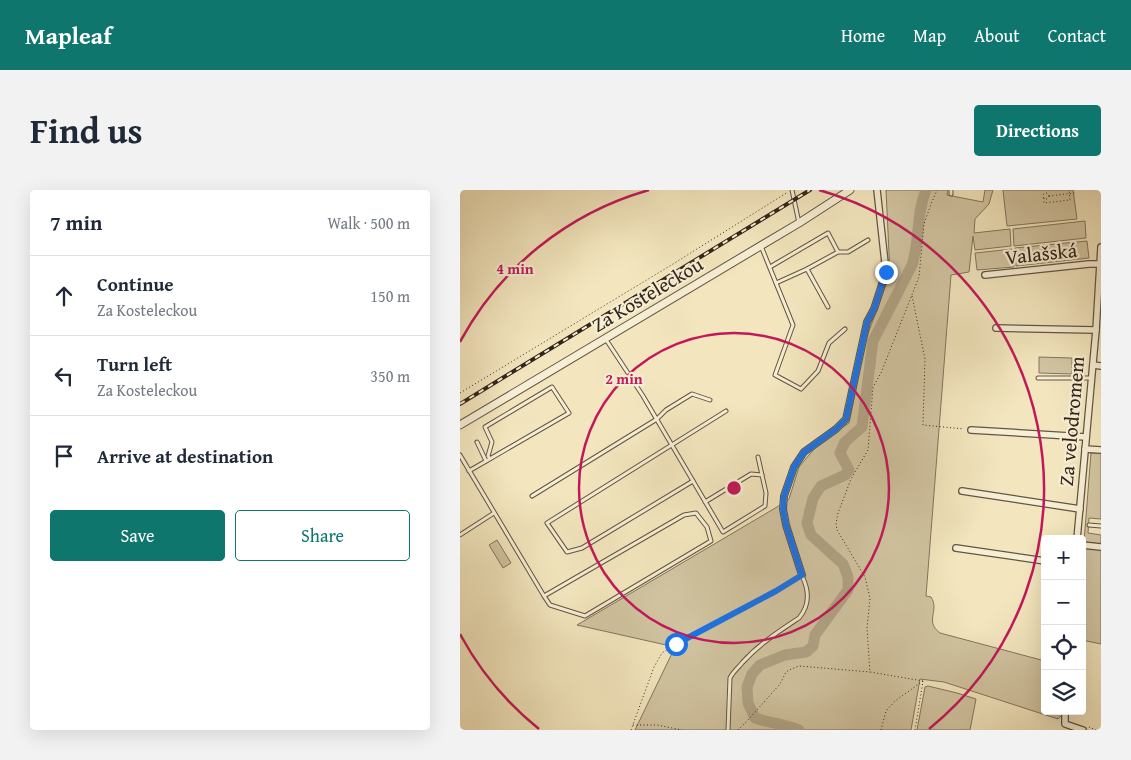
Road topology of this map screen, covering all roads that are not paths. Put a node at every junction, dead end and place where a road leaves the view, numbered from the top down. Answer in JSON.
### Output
{"nodes":[{"id":1,"x":791,"y":190,"type":"edge"},
{"id":2,"x":850,"y":190,"type":"edge"},
{"id":3,"x":877,"y":190,"type":"edge"},
{"id":4,"x":799,"y":223,"type":"junction"},
{"id":5,"x":868,"y":240,"type":"dead end"},
{"id":6,"x":761,"y":246,"type":"junction"},
{"id":7,"x":1101,"y":247,"type":"edge"},
{"id":8,"x":838,"y":252,"type":"junction"},
{"id":9,"x":1100,"y":264,"type":"edge"},
{"id":10,"x":770,"y":267,"type":"junction"},
{"id":11,"x":807,"y":269,"type":"junction"},
{"id":12,"x":984,"y":274,"type":"dead end"},
{"id":13,"x":776,"y":283,"type":"junction"},
{"id":14,"x":1100,"y":283,"type":"edge"},
{"id":15,"x":828,"y":307,"type":"dead end"},
{"id":16,"x":996,"y":328,"type":"dead end"},
{"id":17,"x":846,"y":329,"type":"dead end"},
{"id":18,"x":1096,"y":330,"type":"junction"},
{"id":19,"x":605,"y":338,"type":"junction"},
{"id":20,"x":1092,"y":365,"type":"junction"},
{"id":21,"x":1101,"y":366,"type":"edge"},
{"id":22,"x":1038,"y":378,"type":"dead end"},
{"id":23,"x":1092,"y":378,"type":"junction"},
{"id":24,"x":710,"y":400,"type":"dead end"},
{"id":25,"x":726,"y":411,"type":"dead end"},
{"id":26,"x":657,"y":419,"type":"junction"},
{"id":27,"x":460,"y":425,"type":"edge"},
{"id":28,"x":971,"y":430,"type":"road end"},
{"id":29,"x":1086,"y":437,"type":"junction"},
{"id":30,"x":477,"y":442,"type":"dead end"},
{"id":31,"x":672,"y":446,"type":"junction"},
{"id":32,"x":1085,"y":449,"type":"junction"},
{"id":33,"x":1101,"y":450,"type":"edge"},
{"id":34,"x":460,"y":455,"type":"edge"},
{"id":35,"x":758,"y":457,"type":"dead end"},
{"id":36,"x":488,"y":460,"type":"junction"},
{"id":37,"x":470,"y":471,"type":"junction"},
{"id":38,"x":762,"y":475,"type":"junction"},
{"id":39,"x":693,"y":481,"type":"junction"},
{"id":40,"x":962,"y":491,"type":"dead end"},
{"id":41,"x":532,"y":496,"type":"dead end"},
{"id":42,"x":705,"y":502,"type":"junction"},
{"id":43,"x":1080,"y":509,"type":"junction"},
{"id":44,"x":494,"y":513,"type":"junction"},
{"id":45,"x":1089,"y":525,"type":"dead end"},
{"id":46,"x":1101,"y":526,"type":"edge"},
{"id":47,"x":460,"y":535,"type":"edge"},
{"id":48,"x":1077,"y":535,"type":"edge"},
{"id":49,"x":1086,"y":545,"type":"edge"},
{"id":50,"x":1101,"y":547,"type":"edge"},
{"id":51,"x":956,"y":548,"type":"dead end"},
{"id":52,"x":1041,"y":560,"type":"edge"},
{"id":53,"x":802,"y":575,"type":"joint"},
{"id":54,"x":544,"y":596,"type":"junction"},
{"id":55,"x":1066,"y":715,"type":"edge"},
{"id":56,"x":728,"y":730,"type":"edge"},
{"id":57,"x":1083,"y":730,"type":"edge"}],
"edges":[{"from":1,"to":4,"type":"lane"},
{"from":2,"to":4,"type":"street","name":"Za Kosteleckou"},
{"from":3,"to":53,"type":"street"},
{"from":4,"to":6,"type":"street","name":"Za Kosteleckou"},
{"from":5,"to":8,"type":"lane"},
{"from":6,"to":10,"type":"lane"},
{"from":6,"to":19,"type":"street","name":"Za Kosteleckou"},
{"from":7,"to":9,"type":"street","name":"Za velodromem"},
{"from":8,"to":10,"type":"lane"},
{"from":8,"to":11,"type":"lane"},
{"from":9,"to":12,"type":"street","name":"Valašská"},
{"from":9,"to":14,"type":"street","name":"Za velodromem"},
{"from":10,"to":13,"type":"lane"},
{"from":11,"to":13,"type":"lane"},
{"from":11,"to":15,"type":"lane"},
{"from":13,"to":17,"type":"lane"},
{"from":14,"to":18,"type":"street","name":"Za velodromem"},
{"from":16,"to":18,"type":"street"},
{"from":18,"to":20,"type":"street","name":"Za velodromem"},
{"from":19,"to":26,"type":"lane"},
{"from":19,"to":27,"type":"street","name":"Za Kosteleckou"},
{"from":20,"to":21,"type":"street"},
{"from":20,"to":23,"type":"street","name":"Za velodromem"},
{"from":22,"to":23,"type":"lane"},
{"from":23,"to":29,"type":"street","name":"Za velodromem"},
{"from":24,"to":26,"type":"lane"},
{"from":25,"to":31,"type":"lane"},
{"from":26,"to":31,"type":"lane"},
{"from":26,"to":41,"type":"lane"},
{"from":28,"to":29,"type":"street"},
{"from":29,"to":32,"type":"street","name":"Za velodromem"},
{"from":30,"to":36,"type":"lane"},
{"from":31,"to":39,"type":"lane"},
{"from":31,"to":39,"type":"lane"},
{"from":32,"to":33,"type":"street"},
{"from":32,"to":43,"type":"street","name":"Za velodromem"},
{"from":34,"to":37,"type":"lane"},
{"from":35,"to":38,"type":"lane"},
{"from":36,"to":36,"type":"lane"},
{"from":36,"to":37,"type":"lane"},
{"from":37,"to":44,"type":"lane"},
{"from":38,"to":42,"type":"lane"},
{"from":38,"to":42,"type":"lane"},
{"from":39,"to":42,"type":"lane"},
{"from":40,"to":43,"type":"street"},
{"from":43,"to":48,"type":"street","name":"Za velodromem"},
{"from":44,"to":47,"type":"lane"},
{"from":44,"to":54,"type":"lane"},
{"from":45,"to":46,"type":"lane"},
{"from":49,"to":50,"type":"street"},
{"from":51,"to":52,"type":"street"},
{"from":53,"to":56,"type":"lane"},
{"from":54,"to":54,"type":"lane"},
{"from":55,"to":57,"type":"street"}]}
